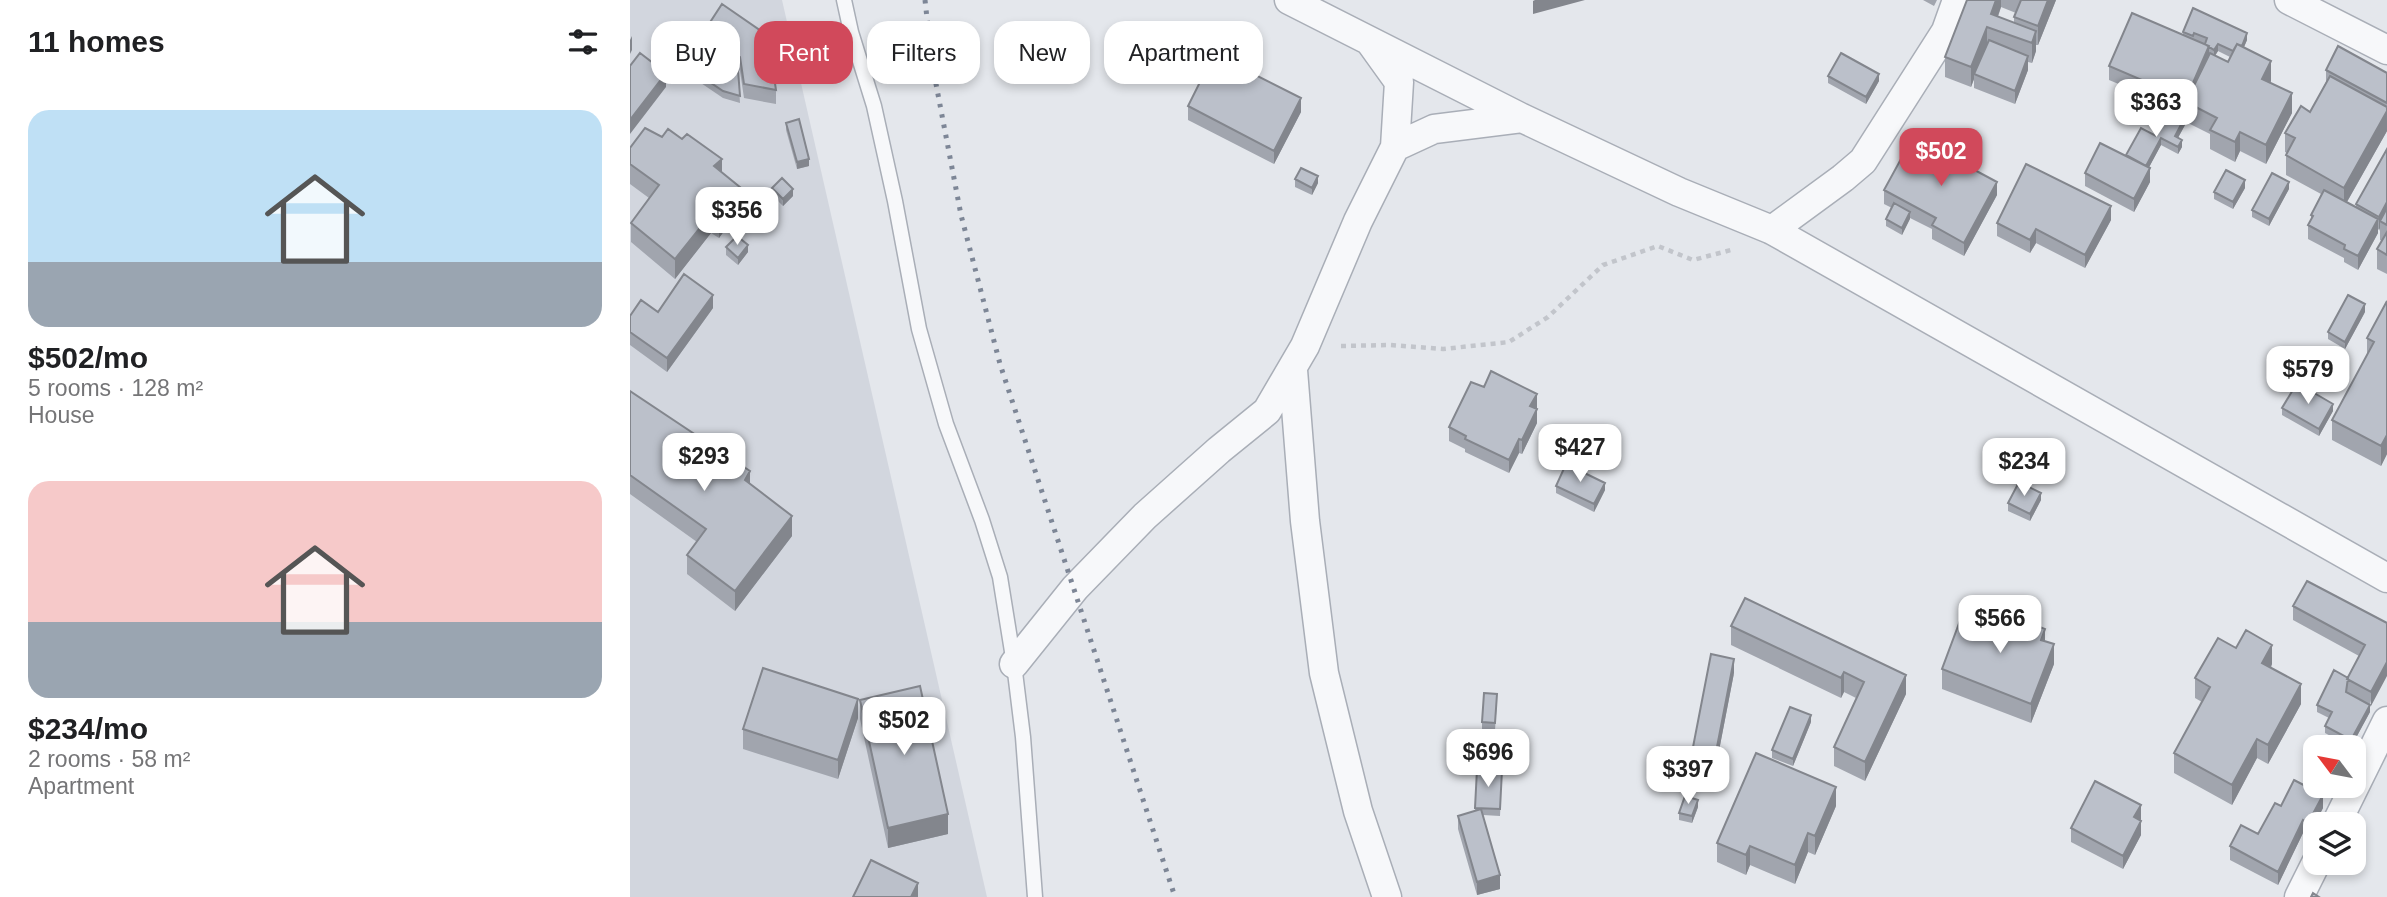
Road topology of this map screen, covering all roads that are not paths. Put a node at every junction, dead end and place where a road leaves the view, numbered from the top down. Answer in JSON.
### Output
{"nodes":[{"id":1,"x":845,"y":0,"type":"edge"},
{"id":2,"x":1289,"y":0,"type":"edge"},
{"id":3,"x":1957,"y":0,"type":"edge"},
{"id":4,"x":2289,"y":0,"type":"edge"},
{"id":5,"x":1366,"y":37,"type":"junction"},
{"id":6,"x":2387,"y":50,"type":"edge"},
{"id":7,"x":1522,"y":118,"type":"junction"},
{"id":8,"x":1395,"y":146,"type":"junction"},
{"id":9,"x":1772,"y":230,"type":"junction"},
{"id":10,"x":1299,"y":358,"type":"junction"},
{"id":11,"x":2387,"y":578,"type":"edge"},
{"id":12,"x":1014,"y":664,"type":"junction"},
{"id":13,"x":2387,"y":721,"type":"edge"},
{"id":14,"x":2342,"y":812,"type":"edge"},
{"id":15,"x":2310,"y":875,"type":"edge"},
{"id":16,"x":1035,"y":897,"type":"edge"},
{"id":17,"x":1387,"y":897,"type":"edge"},
{"id":18,"x":2299,"y":897,"type":"edge"}],
"edges":[{"from":1,"to":12,"type":"lane"},
{"from":2,"to":5,"type":"street"},
{"from":3,"to":9,"type":"street"},
{"from":4,"to":6,"type":"street"},
{"from":5,"to":7,"type":"street"},
{"from":5,"to":8,"type":"street"},
{"from":7,"to":8,"type":"street"},
{"from":7,"to":9,"type":"street"},
{"from":8,"to":10,"type":"street"},
{"from":9,"to":11,"type":"street"},
{"from":10,"to":12,"type":"street"},
{"from":10,"to":17,"type":"street"},
{"from":12,"to":16,"type":"lane"},
{"from":13,"to":14,"type":"street"},
{"from":15,"to":18,"type":"street"}]}
